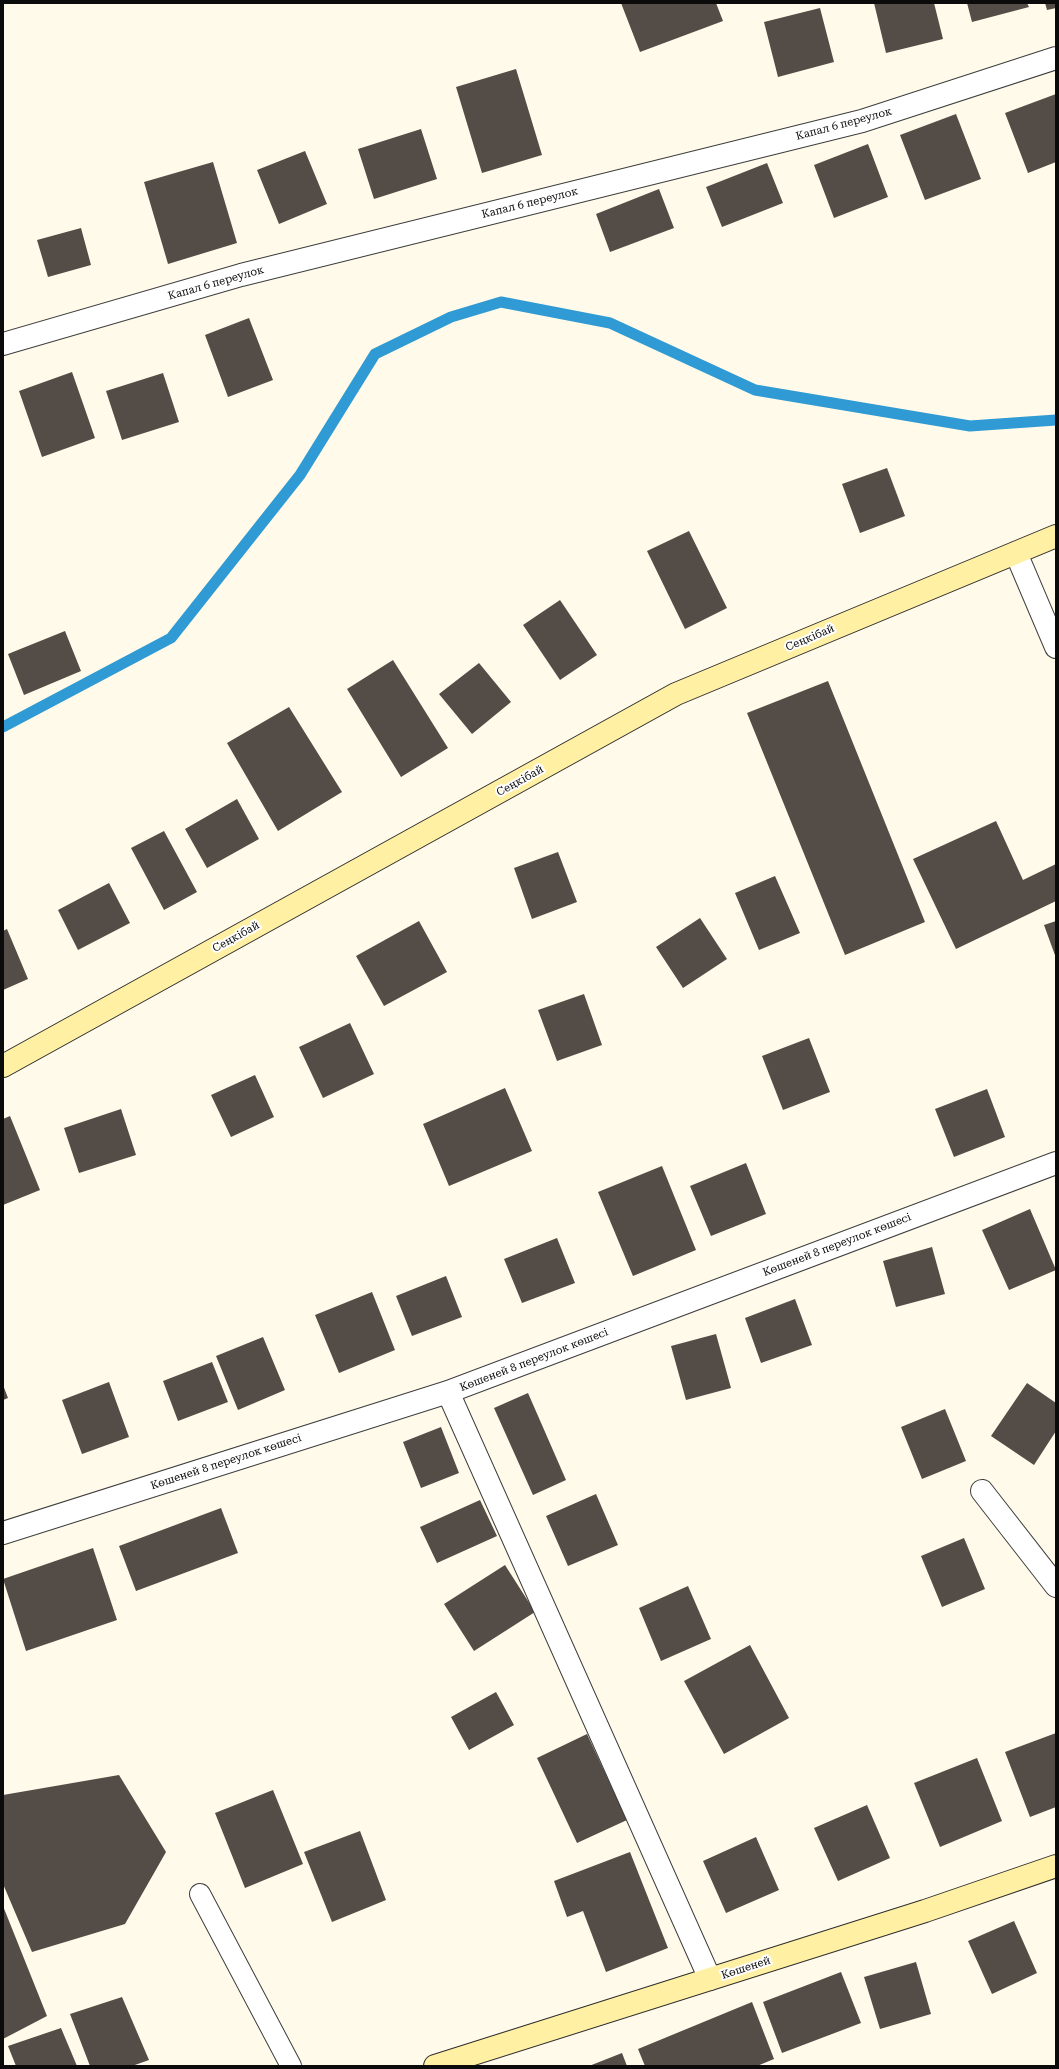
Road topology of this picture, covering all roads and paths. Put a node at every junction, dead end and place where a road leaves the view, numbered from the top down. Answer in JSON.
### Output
{"nodes":[{"id":1,"x":1056,"y":58,"type":"edge"},
{"id":2,"x":3,"y":344,"type":"edge"},
{"id":3,"x":1056,"y":536,"type":"edge"},
{"id":4,"x":1016,"y":553,"type":"junction"},
{"id":5,"x":1056,"y":647,"type":"edge"},
{"id":6,"x":3,"y":1066,"type":"edge"},
{"id":7,"x":1056,"y":1163,"type":"edge"},
{"id":8,"x":448,"y":1392,"type":"junction"},
{"id":9,"x":982,"y":1491,"type":"dead end"},
{"id":10,"x":3,"y":1533,"type":"edge"},
{"id":11,"x":1056,"y":1586,"type":"edge"},
{"id":12,"x":1056,"y":1866,"type":"edge"},
{"id":13,"x":200,"y":1894,"type":"dead end"},
{"id":14,"x":710,"y":1979,"type":"junction"},
{"id":15,"x":291,"y":2066,"type":"edge"},
{"id":16,"x":435,"y":2066,"type":"edge"}],
"edges":[{"from":1,"to":2,"type":"street","name":"Капал 6 переулок"},
{"from":3,"to":4,"type":"street","name":"Сеңкібай"},
{"from":4,"to":5,"type":"street"},
{"from":4,"to":6,"type":"street","name":"Сеңкібай"},
{"from":7,"to":8,"type":"street","name":"Көшеней 8 переулок көшесі"},
{"from":8,"to":10,"type":"street","name":"Көшеней 8 переулок көшесі"},
{"from":8,"to":14,"type":"street"},
{"from":9,"to":11,"type":"street"},
{"from":12,"to":14,"type":"street","name":"Көшеней"},
{"from":13,"to":15,"type":"lane"},
{"from":14,"to":16,"type":"street","name":"Көшеней"}]}
